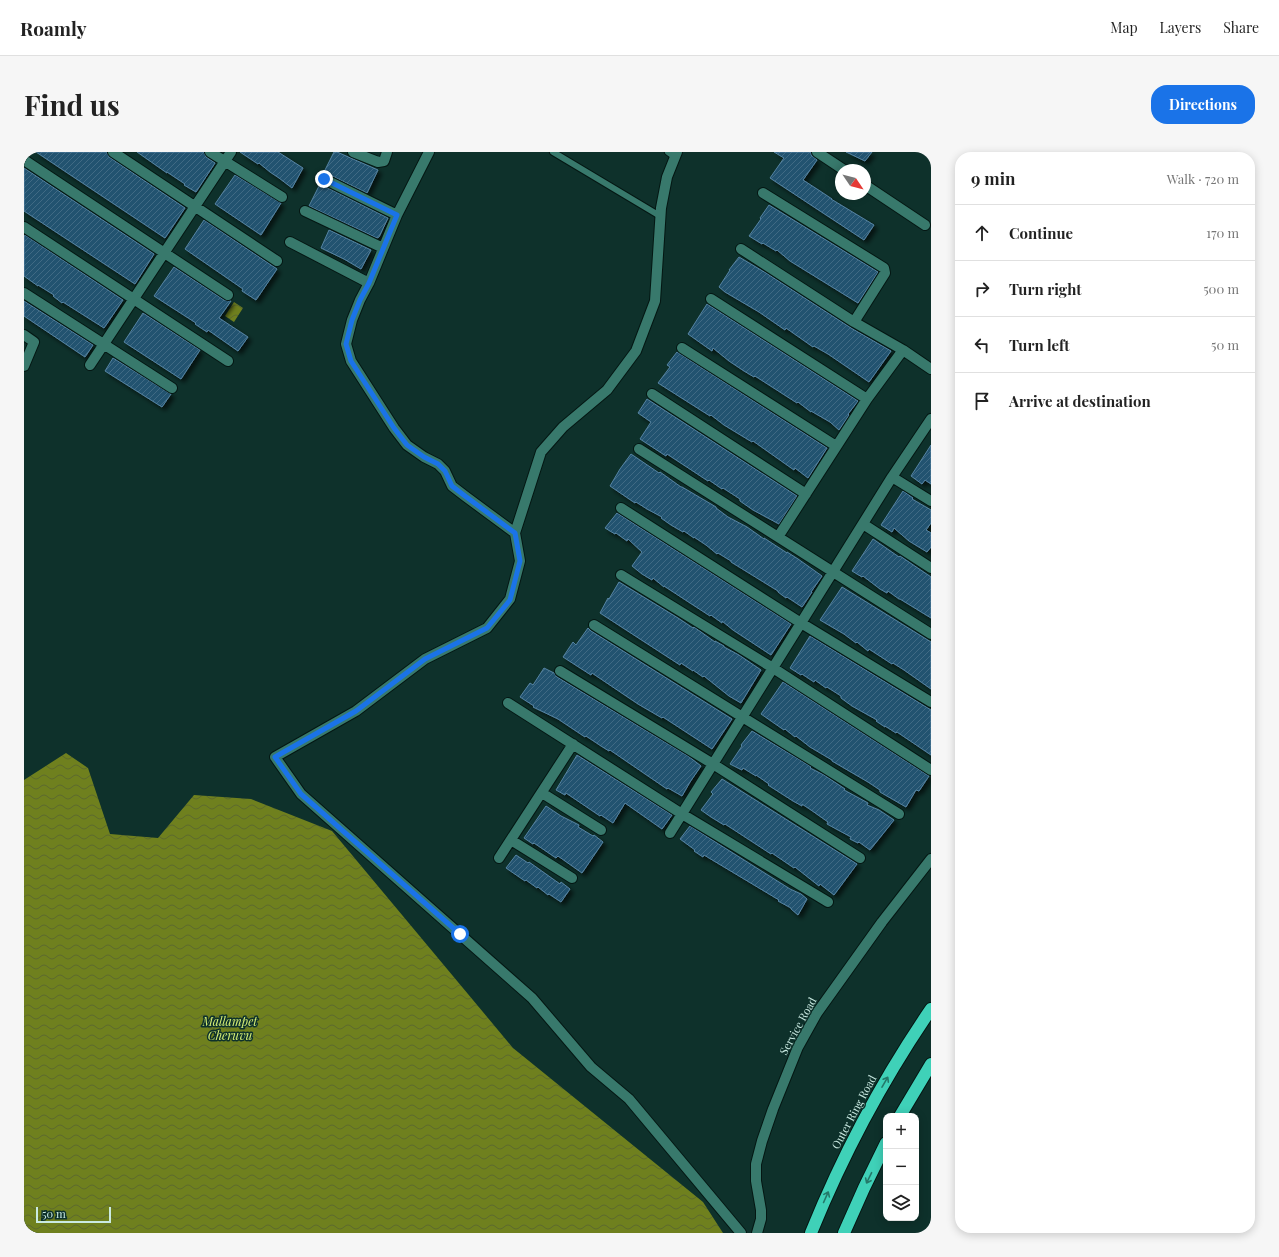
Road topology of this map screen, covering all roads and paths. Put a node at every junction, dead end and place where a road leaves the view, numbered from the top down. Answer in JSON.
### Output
{"nodes":[{"id":1,"x":113,"y":152,"type":"edge"},
{"id":2,"x":210,"y":152,"type":"edge"},
{"id":3,"x":231,"y":152,"type":"edge"},
{"id":4,"x":353,"y":152,"type":"edge"},
{"id":5,"x":387,"y":152,"type":"edge"},
{"id":6,"x":429,"y":152,"type":"edge"},
{"id":7,"x":553,"y":152,"type":"edge"},
{"id":8,"x":817,"y":152,"type":"edge"},
{"id":9,"x":673,"y":154,"type":"edge"},
{"id":10,"x":24,"y":160,"type":"edge"},
{"id":11,"x":224,"y":162,"type":"junction"},
{"id":12,"x":835,"y":164,"type":"edge"},
{"id":13,"x":324,"y":179,"type":"dead end"},
{"id":14,"x":871,"y":189,"type":"edge"},
{"id":15,"x":763,"y":193,"type":"dead end"},
{"id":16,"x":282,"y":197,"type":"dead end"},
{"id":17,"x":195,"y":206,"type":"junction"},
{"id":18,"x":305,"y":211,"type":"dead end"},
{"id":19,"x":397,"y":215,"type":"junction"},
{"id":20,"x":660,"y":216,"type":"junction"},
{"id":21,"x":925,"y":225,"type":"dead end"},
{"id":22,"x":24,"y":227,"type":"edge"},
{"id":23,"x":290,"y":242,"type":"dead end"},
{"id":24,"x":383,"y":248,"type":"junction"},
{"id":25,"x":742,"y":249,"type":"dead end"},
{"id":26,"x":164,"y":254,"type":"junction"},
{"id":27,"x":277,"y":261,"type":"dead end"},
{"id":28,"x":369,"y":283,"type":"junction"},
{"id":29,"x":24,"y":293,"type":"edge"},
{"id":30,"x":228,"y":295,"type":"dead end"},
{"id":31,"x":134,"y":299,"type":"junction"},
{"id":32,"x":711,"y":299,"type":"dead end"},
{"id":33,"x":854,"y":322,"type":"junction"},
{"id":34,"x":24,"y":335,"type":"edge"},
{"id":35,"x":104,"y":345,"type":"junction"},
{"id":36,"x":682,"y":348,"type":"dead end"},
{"id":37,"x":903,"y":350,"type":"junction"},
{"id":38,"x":228,"y":360,"type":"dead end"},
{"id":39,"x":90,"y":365,"type":"dead end"},
{"id":40,"x":24,"y":366,"type":"edge"},
{"id":41,"x":931,"y":369,"type":"edge"},
{"id":42,"x":172,"y":388,"type":"dead end"},
{"id":43,"x":652,"y":394,"type":"dead end"},
{"id":44,"x":867,"y":399,"type":"junction"},
{"id":45,"x":931,"y":419,"type":"edge"},
{"id":46,"x":928,"y":429,"type":"edge"},
{"id":47,"x":836,"y":446,"type":"junction"},
{"id":48,"x":639,"y":449,"type":"dead end"},
{"id":49,"x":892,"y":477,"type":"junction"},
{"id":50,"x":806,"y":494,"type":"junction"},
{"id":51,"x":931,"y":501,"type":"edge"},
{"id":52,"x":621,"y":508,"type":"dead end"},
{"id":53,"x":863,"y":524,"type":"junction"},
{"id":54,"x":515,"y":533,"type":"junction"},
{"id":55,"x":778,"y":537,"type":"junction"},
{"id":56,"x":931,"y":568,"type":"edge"},
{"id":57,"x":833,"y":572,"type":"junction"},
{"id":58,"x":622,"y":575,"type":"dead end"},
{"id":59,"x":801,"y":623,"type":"junction"},
{"id":60,"x":594,"y":625,"type":"dead end"},
{"id":61,"x":931,"y":634,"type":"edge"},
{"id":62,"x":773,"y":668,"type":"junction"},
{"id":63,"x":560,"y":671,"type":"dead end"},
{"id":64,"x":931,"y":702,"type":"edge"},
{"id":65,"x":508,"y":703,"type":"dead end"},
{"id":66,"x":742,"y":718,"type":"junction"},
{"id":67,"x":573,"y":744,"type":"junction"},
{"id":68,"x":713,"y":764,"type":"junction"},
{"id":69,"x":931,"y":770,"type":"edge"},
{"id":70,"x":542,"y":792,"type":"junction"},
{"id":71,"x":682,"y":814,"type":"junction"},
{"id":72,"x":899,"y":814,"type":"dead end"},
{"id":73,"x":601,"y":830,"type":"dead end"},
{"id":74,"x":670,"y":833,"type":"dead end"},
{"id":75,"x":511,"y":840,"type":"junction"},
{"id":76,"x":499,"y":858,"type":"dead end"},
{"id":77,"x":860,"y":858,"type":"dead end"},
{"id":78,"x":931,"y":859,"type":"edge"},
{"id":79,"x":572,"y":878,"type":"dead end"},
{"id":80,"x":828,"y":902,"type":"dead end"},
{"id":81,"x":931,"y":1009,"type":"edge"},
{"id":82,"x":931,"y":1064,"type":"edge"},
{"id":83,"x":902,"y":1113,"type":"edge"},
{"id":84,"x":883,"y":1149,"type":"edge"},
{"id":85,"x":741,"y":1233,"type":"edge"},
{"id":86,"x":757,"y":1233,"type":"edge"},
{"id":87,"x":811,"y":1233,"type":"edge"},
{"id":88,"x":844,"y":1233,"type":"edge"}],
"edges":[{"from":1,"to":17,"type":"street"},
{"from":2,"to":11,"type":"street"},
{"from":3,"to":11,"type":"street"},
{"from":4,"to":5,"type":"street"},
{"from":6,"to":19,"type":"street"},
{"from":7,"to":20,"type":"lane"},
{"from":8,"to":12,"type":"street"},
{"from":9,"to":20,"type":"street"},
{"from":10,"to":26,"type":"street"},
{"from":11,"to":16,"type":"street"},
{"from":11,"to":17,"type":"street"},
{"from":13,"to":19,"type":"street"},
{"from":14,"to":21,"type":"street"},
{"from":15,"to":33,"type":"street"},
{"from":17,"to":26,"type":"street"},
{"from":17,"to":27,"type":"street"},
{"from":18,"to":24,"type":"street"},
{"from":19,"to":24,"type":"street"},
{"from":20,"to":54,"type":"street"},
{"from":22,"to":31,"type":"street"},
{"from":23,"to":28,"type":"street"},
{"from":24,"to":28,"type":"street"},
{"from":25,"to":33,"type":"street"},
{"from":26,"to":30,"type":"street"},
{"from":26,"to":31,"type":"street"},
{"from":28,"to":54,"type":"street"},
{"from":29,"to":35,"type":"street"},
{"from":31,"to":35,"type":"street"},
{"from":31,"to":38,"type":"street"},
{"from":32,"to":44,"type":"street"},
{"from":33,"to":37,"type":"street"},
{"from":34,"to":40,"type":"street"},
{"from":35,"to":39,"type":"street"},
{"from":35,"to":42,"type":"street"},
{"from":36,"to":47,"type":"street"},
{"from":37,"to":41,"type":"street"},
{"from":37,"to":44,"type":"street"},
{"from":43,"to":50,"type":"street"},
{"from":44,"to":47,"type":"street"},
{"from":45,"to":46,"type":"street"},
{"from":46,"to":49,"type":"street"},
{"from":47,"to":50,"type":"street"},
{"from":48,"to":55,"type":"street"},
{"from":49,"to":51,"type":"street"},
{"from":49,"to":53,"type":"street"},
{"from":50,"to":55,"type":"street"},
{"from":52,"to":59,"type":"street"},
{"from":53,"to":56,"type":"street"},
{"from":53,"to":57,"type":"street"},
{"from":54,"to":85,"type":"street"},
{"from":55,"to":57,"type":"street"},
{"from":57,"to":59,"type":"street"},
{"from":57,"to":61,"type":"street"},
{"from":58,"to":62,"type":"street"},
{"from":59,"to":62,"type":"street"},
{"from":59,"to":64,"type":"street"},
{"from":60,"to":66,"type":"street"},
{"from":62,"to":66,"type":"street"},
{"from":62,"to":69,"type":"street"},
{"from":63,"to":68,"type":"street"},
{"from":65,"to":67,"type":"street"},
{"from":66,"to":68,"type":"street"},
{"from":66,"to":72,"type":"street"},
{"from":67,"to":70,"type":"street"},
{"from":67,"to":71,"type":"street"},
{"from":68,"to":71,"type":"street"},
{"from":68,"to":77,"type":"street"},
{"from":70,"to":73,"type":"street"},
{"from":70,"to":75,"type":"street"},
{"from":71,"to":74,"type":"street"},
{"from":71,"to":80,"type":"street"},
{"from":75,"to":76,"type":"street"},
{"from":75,"to":79,"type":"street"},
{"from":78,"to":86,"type":"street","name":"Service Road"},
{"from":87,"to":81,"type":"highway","name":"Outer Ring Road","one_way":true},
{"from":82,"to":83,"type":"highway"},
{"from":84,"to":88,"type":"highway","one_way":true}]}
